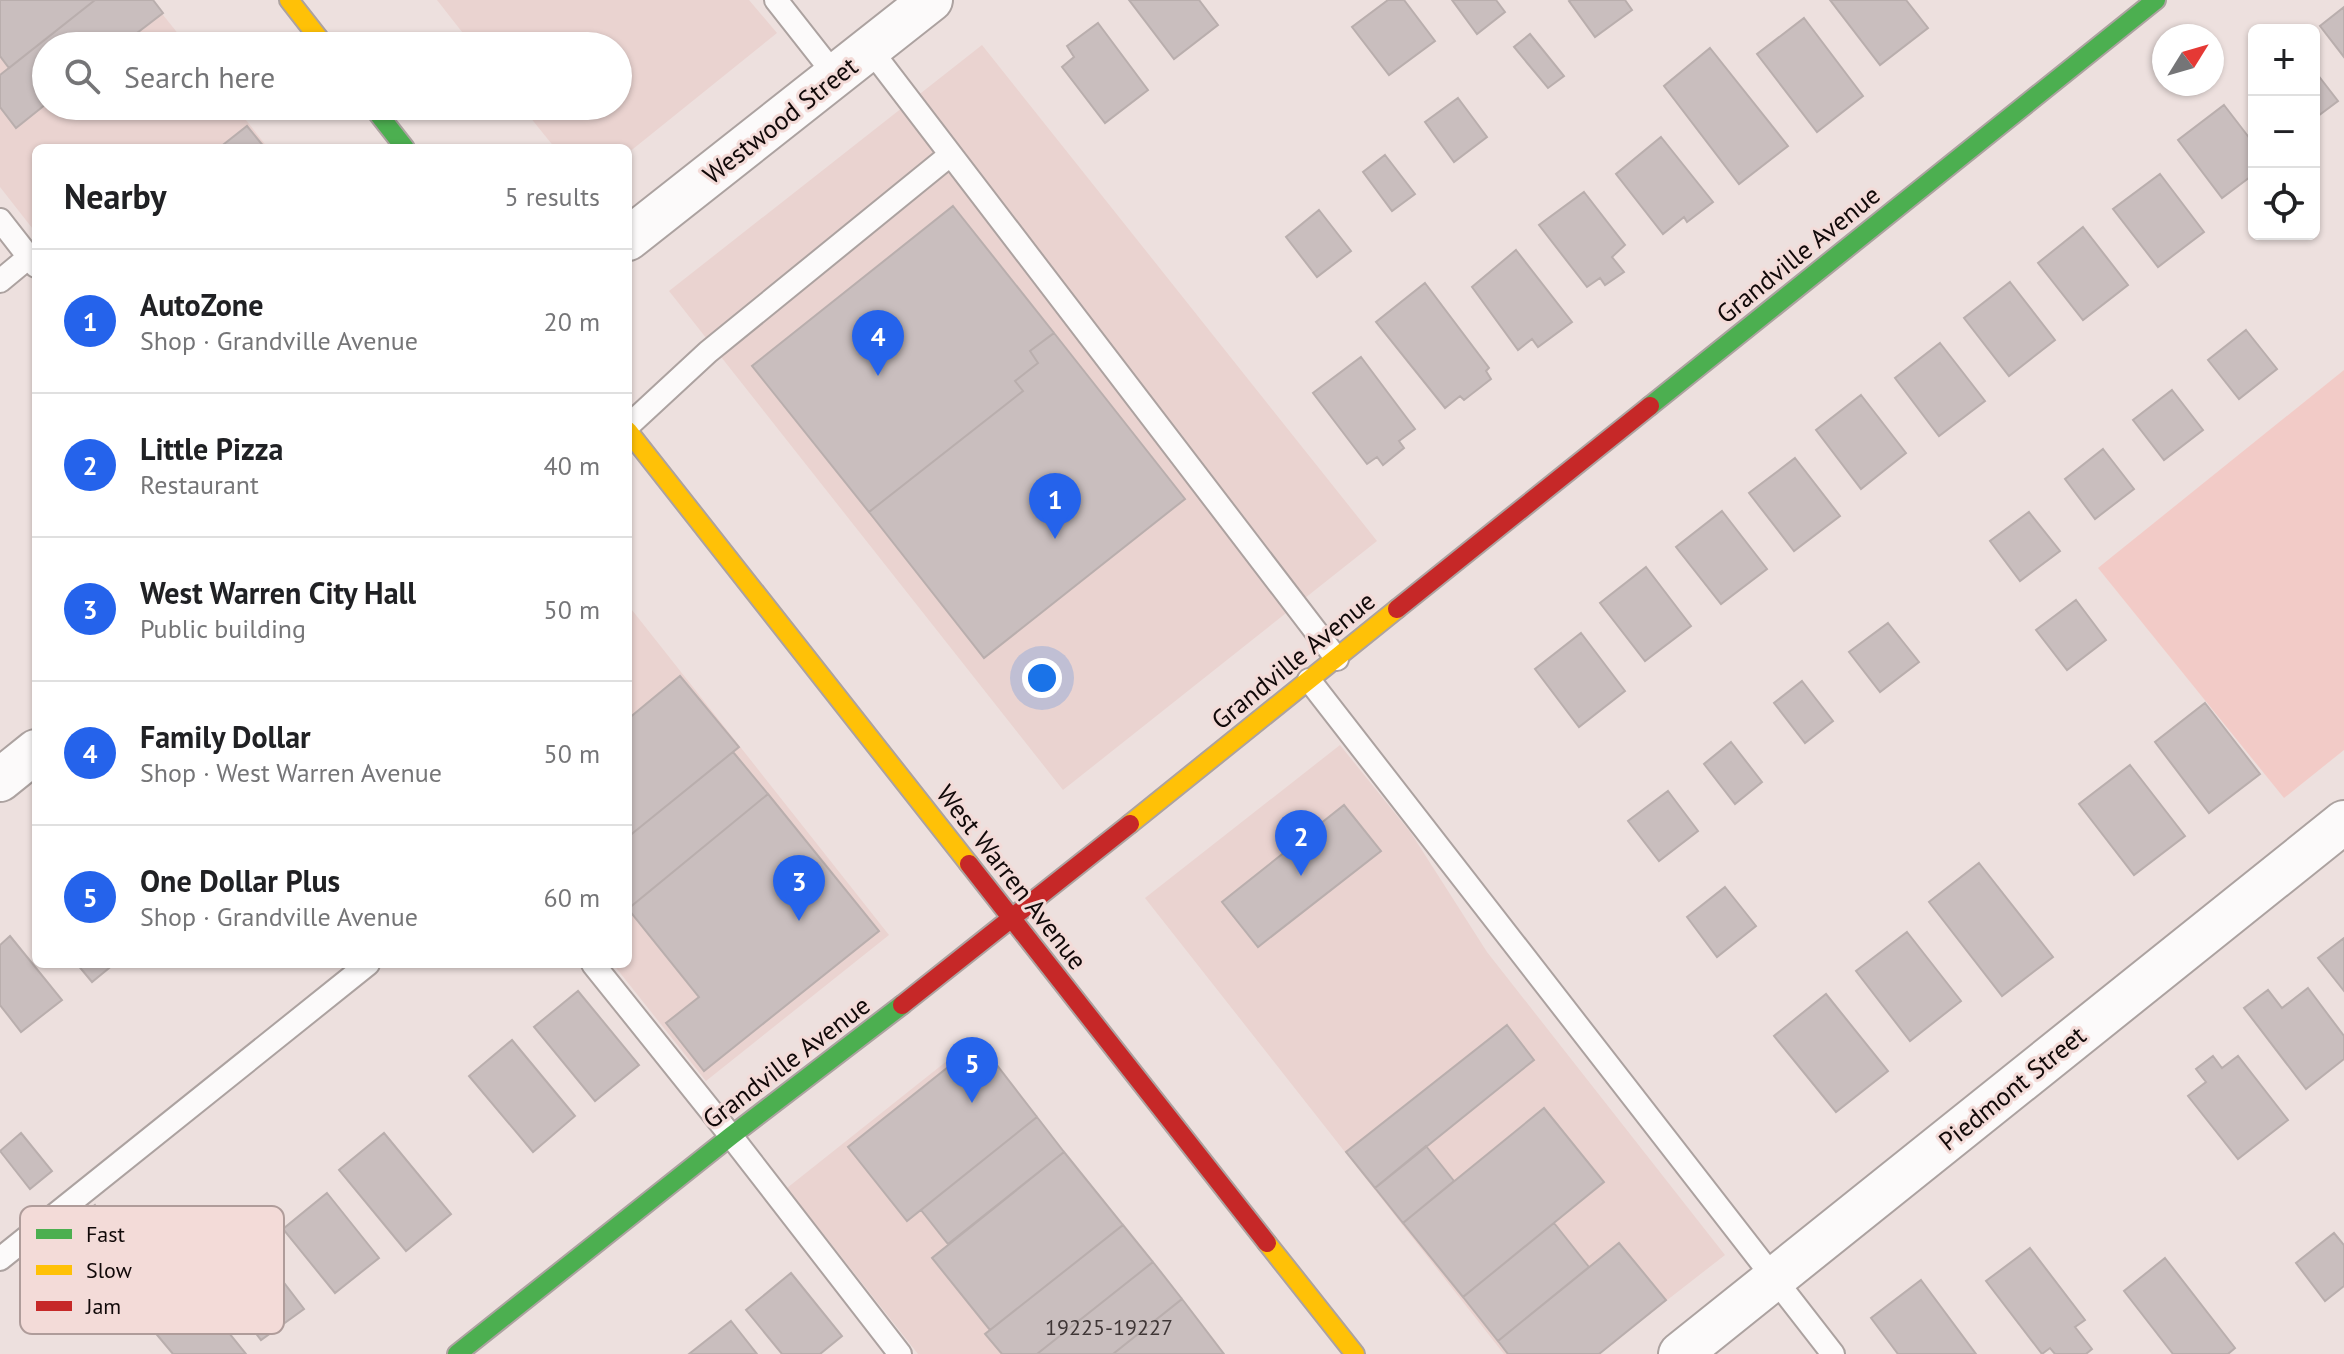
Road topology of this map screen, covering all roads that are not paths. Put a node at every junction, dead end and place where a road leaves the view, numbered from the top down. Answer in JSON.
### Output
{"nodes":[{"id":1,"x":289,"y":0,"type":"edge"},
{"id":2,"x":776,"y":0,"type":"edge"},
{"id":3,"x":931,"y":0,"type":"edge"},
{"id":4,"x":2156,"y":0,"type":"edge"},
{"id":5,"x":314,"y":32,"type":"edge"},
{"id":6,"x":870,"y":49,"type":"junction"},
{"id":7,"x":835,"y":75,"type":"junction"},
{"id":8,"x":383,"y":120,"type":"edge"},
{"id":9,"x":402,"y":144,"type":"edge"},
{"id":10,"x":950,"y":155,"type":"junction"},
{"id":11,"x":0,"y":220,"type":"edge"},
{"id":12,"x":632,"y":236,"type":"edge"},
{"id":13,"x":32,"y":260,"type":"edge"},
{"id":14,"x":32,"y":262,"type":"edge"},
{"id":15,"x":0,"y":281,"type":"edge"},
{"id":16,"x":632,"y":425,"type":"edge"},
{"id":17,"x":632,"y":434,"type":"edge"},
{"id":18,"x":1337,"y":659,"type":"junction"},
{"id":19,"x":1309,"y":680,"type":"junction"},
{"id":20,"x":32,"y":754,"type":"edge"},
{"id":21,"x":0,"y":780,"type":"edge"},
{"id":22,"x":2344,"y":822,"type":"edge"},
{"id":23,"x":1012,"y":918,"type":"junction"},
{"id":24,"x":363,"y":968,"type":"edge"},
{"id":25,"x":596,"y":968,"type":"edge"},
{"id":26,"x":731,"y":1136,"type":"junction"},
{"id":27,"x":66,"y":1206,"type":"edge"},
{"id":28,"x":20,"y":1243,"type":"edge"},
{"id":29,"x":0,"y":1259,"type":"edge"},
{"id":30,"x":1774,"y":1279,"type":"junction"},
{"id":31,"x":457,"y":1354,"type":"edge"},
{"id":32,"x":900,"y":1354,"type":"edge"},
{"id":33,"x":1355,"y":1354,"type":"edge"},
{"id":34,"x":1680,"y":1354,"type":"edge"},
{"id":35,"x":1833,"y":1354,"type":"edge"}],
"edges":[{"from":1,"to":5,"type":"street"},
{"from":2,"to":7,"type":"lane"},
{"from":3,"to":6,"type":"street","name":"Westwood Street"},
{"from":4,"to":18,"type":"street","name":"Grandville Avenue"},
{"from":6,"to":7,"type":"street","name":"Westwood Street"},
{"from":6,"to":10,"type":"lane"},
{"from":7,"to":12,"type":"street","name":"Westwood Street"},
{"from":8,"to":9,"type":"street"},
{"from":10,"to":16,"type":"lane"},
{"from":10,"to":18,"type":"lane"},
{"from":11,"to":13,"type":"lane"},
{"from":14,"to":15,"type":"lane"},
{"from":17,"to":23,"type":"street","name":"West Warren Avenue"},
{"from":18,"to":19,"type":"street","name":"Grandville Avenue"},
{"from":19,"to":23,"type":"street","name":"Grandville Avenue"},
{"from":19,"to":30,"type":"lane"},
{"from":20,"to":21,"type":"street"},
{"from":22,"to":30,"type":"street","name":"Piedmont Street"},
{"from":23,"to":26,"type":"street","name":"Grandville Avenue"},
{"from":23,"to":33,"type":"street","name":"West Warren Avenue"},
{"from":24,"to":27,"type":"lane"},
{"from":25,"to":26,"type":"lane"},
{"from":26,"to":31,"type":"street","name":"Grandville Avenue"},
{"from":26,"to":32,"type":"lane"},
{"from":28,"to":29,"type":"lane"},
{"from":30,"to":34,"type":"street","name":"Piedmont Street"},
{"from":30,"to":35,"type":"lane"}]}
